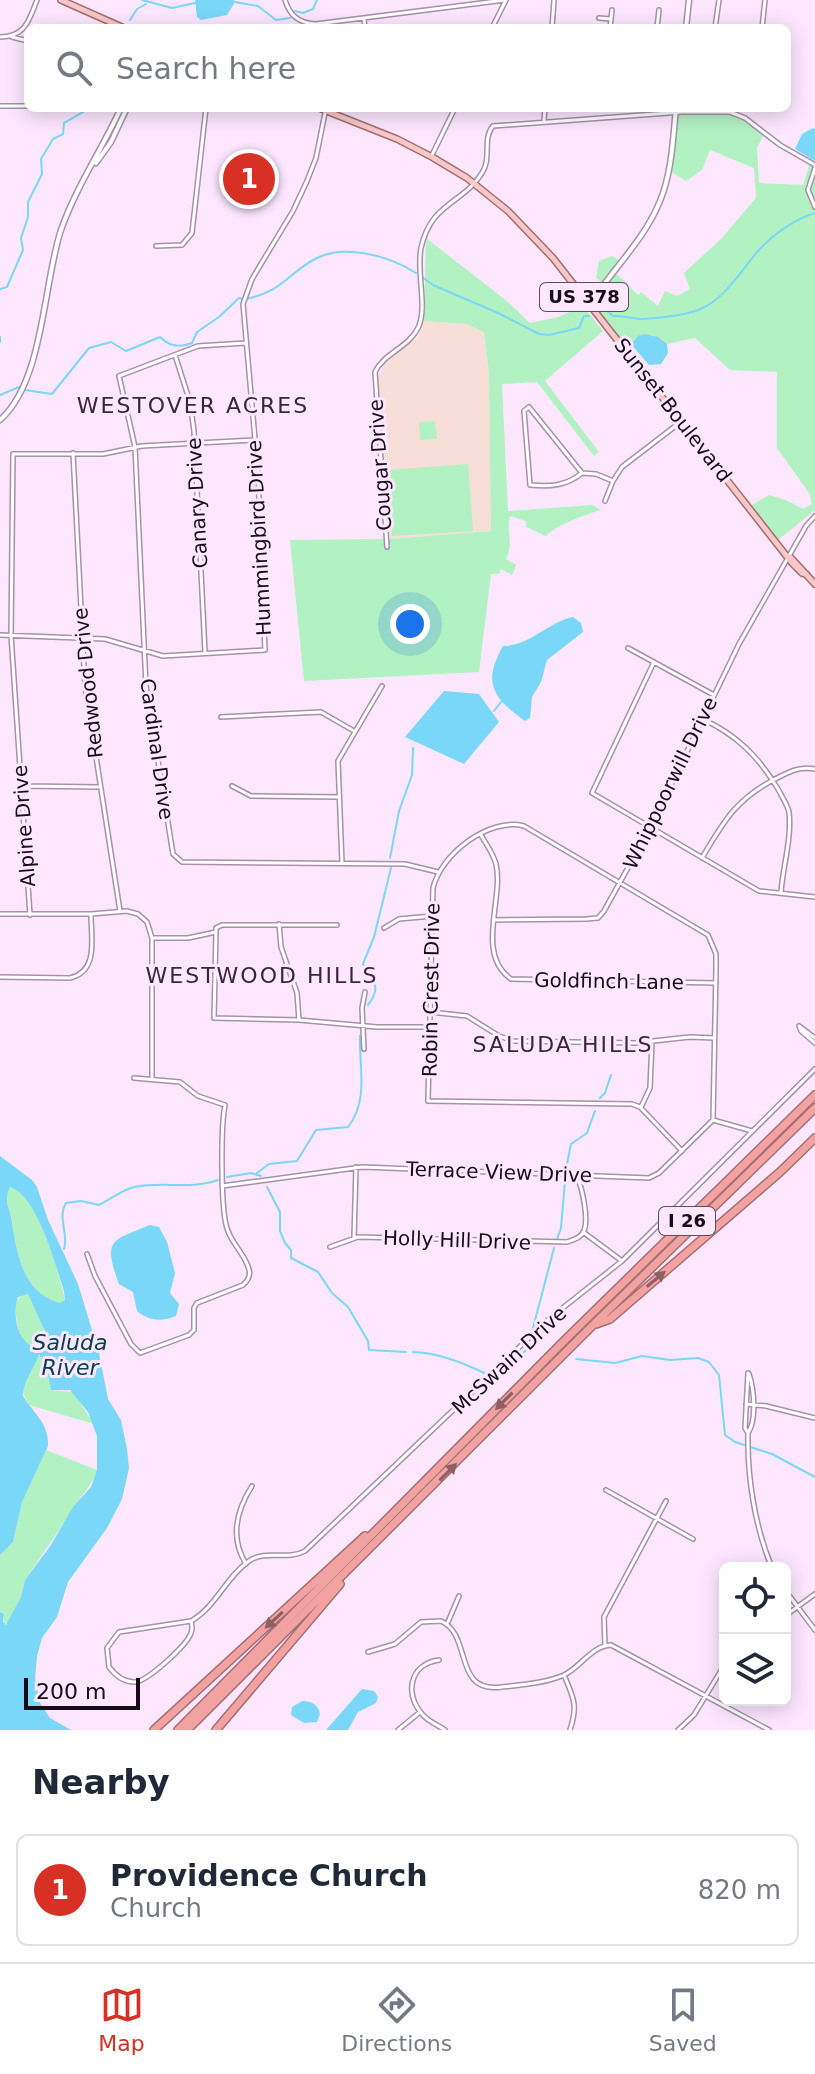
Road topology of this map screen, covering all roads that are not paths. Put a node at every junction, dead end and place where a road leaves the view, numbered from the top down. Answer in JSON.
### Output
{"nodes":[{"id":1,"x":37,"y":0,"type":"edge"},
{"id":2,"x":61,"y":0,"type":"edge"},
{"id":3,"x":285,"y":0,"type":"edge"},
{"id":4,"x":505,"y":0,"type":"edge"},
{"id":5,"x":554,"y":0,"type":"edge"},
{"id":6,"x":689,"y":0,"type":"edge"},
{"id":7,"x":719,"y":0,"type":"edge"},
{"id":8,"x":765,"y":0,"type":"edge"},
{"id":9,"x":612,"y":10,"type":"dead end"},
{"id":10,"x":659,"y":10,"type":"dead end"},
{"id":11,"x":599,"y":18,"type":"dead end"},
{"id":12,"x":364,"y":19,"type":"junction"},
{"id":13,"x":611,"y":19,"type":"junction"},
{"id":14,"x":27,"y":24,"type":"edge"},
{"id":15,"x":115,"y":24,"type":"edge"},
{"id":16,"x":365,"y":24,"type":"edge"},
{"id":17,"x":494,"y":24,"type":"edge"},
{"id":18,"x":552,"y":24,"type":"edge"},
{"id":19,"x":610,"y":24,"type":"edge"},
{"id":20,"x":657,"y":24,"type":"edge"},
{"id":21,"x":686,"y":24,"type":"edge"},
{"id":22,"x":716,"y":24,"type":"edge"},
{"id":23,"x":762,"y":24,"type":"edge"},
{"id":24,"x":24,"y":30,"type":"edge"},
{"id":25,"x":0,"y":37,"type":"edge"},
{"id":26,"x":11,"y":37,"type":"junction"},
{"id":27,"x":24,"y":40,"type":"edge"},
{"id":28,"x":0,"y":106,"type":"edge"},
{"id":29,"x":24,"y":106,"type":"edge"},
{"id":30,"x":119,"y":112,"type":"edge"},
{"id":31,"x":125,"y":112,"type":"edge"},
{"id":32,"x":206,"y":112,"type":"edge"},
{"id":33,"x":323,"y":112,"type":"edge"},
{"id":34,"x":330,"y":112,"type":"edge"},
{"id":35,"x":453,"y":112,"type":"edge"},
{"id":36,"x":545,"y":112,"type":"edge"},
{"id":37,"x":650,"y":112,"type":"edge"},
{"id":38,"x":676,"y":112,"type":"edge"},
{"id":39,"x":723,"y":112,"type":"edge"},
{"id":40,"x":544,"y":120,"type":"junction"},
{"id":41,"x":432,"y":157,"type":"junction"},
{"id":42,"x":815,"y":167,"type":"edge"},
{"id":43,"x":92,"y":168,"type":"junction"},
{"id":44,"x":473,"y":183,"type":"junction"},
{"id":45,"x":815,"y":207,"type":"edge"},
{"id":46,"x":156,"y":246,"type":"dead end"},
{"id":47,"x":590,"y":304,"type":"junction"},
{"id":48,"x":245,"y":343,"type":"junction"},
{"id":49,"x":175,"y":355,"type":"junction"},
{"id":50,"x":0,"y":420,"type":"edge"},
{"id":51,"x":682,"y":421,"type":"junction"},
{"id":52,"x":254,"y":440,"type":"junction"},
{"id":53,"x":194,"y":442,"type":"junction"},
{"id":54,"x":135,"y":447,"type":"junction"},
{"id":55,"x":73,"y":453,"type":"junction"},
{"id":56,"x":582,"y":473,"type":"junction"},
{"id":57,"x":613,"y":481,"type":"junction"},
{"id":58,"x":605,"y":501,"type":"dead end"},
{"id":59,"x":815,"y":516,"type":"edge"},
{"id":60,"x":387,"y":547,"type":"dead end"},
{"id":61,"x":789,"y":557,"type":"junction"},
{"id":62,"x":815,"y":584,"type":"edge"},
{"id":63,"x":0,"y":635,"type":"edge"},
{"id":64,"x":11,"y":635,"type":"junction"},
{"id":65,"x":82,"y":639,"type":"junction"},
{"id":66,"x":628,"y":648,"type":"dead end"},
{"id":67,"x":144,"y":652,"type":"junction"},
{"id":68,"x":205,"y":653,"type":"junction"},
{"id":69,"x":654,"y":662,"type":"junction"},
{"id":70,"x":382,"y":686,"type":"dead end"},
{"id":71,"x":714,"y":695,"type":"junction"},
{"id":72,"x":221,"y":717,"type":"dead end"},
{"id":73,"x":702,"y":719,"type":"junction"},
{"id":74,"x":354,"y":731,"type":"junction"},
{"id":75,"x":815,"y":769,"type":"edge"},
{"id":76,"x":773,"y":780,"type":"junction"},
{"id":77,"x":22,"y":786,"type":"junction"},
{"id":78,"x":232,"y":786,"type":"dead end"},
{"id":79,"x":100,"y":787,"type":"junction"},
{"id":80,"x":339,"y":797,"type":"junction"},
{"id":81,"x":650,"y":828,"type":"junction"},
{"id":82,"x":481,"y":835,"type":"junction"},
{"id":83,"x":702,"y":858,"type":"junction"},
{"id":84,"x":342,"y":863,"type":"junction"},
{"id":85,"x":438,"y":872,"type":"junction"},
{"id":86,"x":621,"y":881,"type":"junction"},
{"id":87,"x":781,"y":894,"type":"junction"},
{"id":88,"x":815,"y":897,"type":"edge"},
{"id":89,"x":120,"y":911,"type":"junction"},
{"id":90,"x":0,"y":914,"type":"edge"},
{"id":91,"x":91,"y":914,"type":"junction"},
{"id":92,"x":30,"y":915,"type":"junction"},
{"id":93,"x":432,"y":916,"type":"junction"},
{"id":94,"x":494,"y":920,"type":"junction"},
{"id":95,"x":279,"y":924,"type":"junction"},
{"id":96,"x":337,"y":925,"type":"dead end"},
{"id":97,"x":384,"y":928,"type":"dead end"},
{"id":98,"x":216,"y":932,"type":"junction"},
{"id":99,"x":152,"y":938,"type":"junction"},
{"id":100,"x":0,"y":977,"type":"edge"},
{"id":101,"x":716,"y":983,"type":"junction"},
{"id":102,"x":365,"y":992,"type":"dead end"},
{"id":103,"x":430,"y":1012,"type":"junction"},
{"id":104,"x":299,"y":1020,"type":"junction"},
{"id":105,"x":365,"y":1026,"type":"junction"},
{"id":106,"x":430,"y":1027,"type":"junction"},
{"id":107,"x":716,"y":1038,"type":"junction"},
{"id":108,"x":815,"y":1038,"type":"edge"},
{"id":109,"x":652,"y":1041,"type":"junction"},
{"id":110,"x":815,"y":1043,"type":"edge"},
{"id":111,"x":364,"y":1049,"type":"dead end"},
{"id":112,"x":815,"y":1069,"type":"edge"},
{"id":113,"x":134,"y":1078,"type":"dead end"},
{"id":114,"x":152,"y":1079,"type":"junction"},
{"id":115,"x":815,"y":1095,"type":"edge"},
{"id":116,"x":640,"y":1107,"type":"junction"},
{"id":117,"x":815,"y":1108,"type":"edge"},
{"id":118,"x":713,"y":1120,"type":"junction"},
{"id":119,"x":753,"y":1132,"type":"junction"},
{"id":120,"x":815,"y":1138,"type":"edge"},
{"id":121,"x":682,"y":1151,"type":"junction"},
{"id":122,"x":356,"y":1167,"type":"junction"},
{"id":123,"x":577,"y":1175,"type":"junction"},
{"id":124,"x":222,"y":1186,"type":"junction"},
{"id":125,"x":583,"y":1232,"type":"junction"},
{"id":126,"x":354,"y":1238,"type":"junction"},
{"id":127,"x":330,"y":1247,"type":"dead end"},
{"id":128,"x":87,"y":1254,"type":"dead end"},
{"id":129,"x":622,"y":1261,"type":"junction"},
{"id":130,"x":594,"y":1324,"type":"junction"},
{"id":131,"x":746,"y":1404,"type":"junction"},
{"id":132,"x":753,"y":1405,"type":"junction"},
{"id":133,"x":815,"y":1418,"type":"edge"},
{"id":134,"x":748,"y":1433,"type":"junction"},
{"id":135,"x":252,"y":1486,"type":"dead end"},
{"id":136,"x":606,"y":1490,"type":"dead end"},
{"id":137,"x":413,"y":1492,"type":"junction"},
{"id":138,"x":666,"y":1501,"type":"dead end"},
{"id":139,"x":657,"y":1519,"type":"junction"},
{"id":140,"x":392,"y":1526,"type":"junction"},
{"id":141,"x":693,"y":1539,"type":"dead end"},
{"id":142,"x":770,"y":1562,"type":"edge"},
{"id":143,"x":246,"y":1564,"type":"junction"},
{"id":144,"x":815,"y":1594,"type":"edge"},
{"id":145,"x":459,"y":1596,"type":"dead end"},
{"id":146,"x":791,"y":1597,"type":"edge"},
{"id":147,"x":798,"y":1606,"type":"junction"},
{"id":148,"x":791,"y":1611,"type":"edge"},
{"id":149,"x":191,"y":1621,"type":"junction"},
{"id":150,"x":447,"y":1623,"type":"junction"},
{"id":151,"x":815,"y":1630,"type":"edge"},
{"id":152,"x":605,"y":1645,"type":"junction"},
{"id":153,"x":368,"y":1652,"type":"dead end"},
{"id":154,"x":439,"y":1660,"type":"dead end"},
{"id":155,"x":719,"y":1674,"type":"edge"},
{"id":156,"x":564,"y":1675,"type":"junction"},
{"id":157,"x":706,"y":1695,"type":"junction"},
{"id":158,"x":420,"y":1712,"type":"junction"},
{"id":159,"x":680,"y":1729,"type":"edge"},
{"id":160,"x":154,"y":1730,"type":"edge"},
{"id":161,"x":178,"y":1730,"type":"edge"},
{"id":162,"x":187,"y":1730,"type":"edge"},
{"id":163,"x":216,"y":1730,"type":"edge"},
{"id":164,"x":398,"y":1730,"type":"edge"},
{"id":165,"x":445,"y":1730,"type":"edge"},
{"id":166,"x":570,"y":1730,"type":"edge"},
{"id":167,"x":769,"y":1730,"type":"edge"}],
"edges":[{"from":1,"to":14,"type":"street"},
{"from":2,"to":15,"type":"main road"},
{"from":3,"to":12,"type":"street"},
{"from":4,"to":12,"type":"street"},
{"from":4,"to":17,"type":"street"},
{"from":5,"to":18,"type":"street"},
{"from":6,"to":21,"type":"street"},
{"from":7,"to":22,"type":"street"},
{"from":8,"to":23,"type":"street"},
{"from":9,"to":13,"type":"street"},
{"from":10,"to":20,"type":"street"},
{"from":11,"to":13,"type":"street"},
{"from":12,"to":16,"type":"street"},
{"from":13,"to":19,"type":"street"},
{"from":24,"to":26,"type":"street"},
{"from":25,"to":26,"type":"street"},
{"from":26,"to":27,"type":"street"},
{"from":28,"to":29,"type":"street"},
{"from":30,"to":43,"type":"street"},
{"from":31,"to":43,"type":"street"},
{"from":32,"to":46,"type":"street"},
{"from":33,"to":48,"type":"street","name":"Hummingbird Drive"},
{"from":34,"to":41,"type":"main road","name":"Sunset Boulevard","number":"US 378"},
{"from":35,"to":41,"type":"street"},
{"from":36,"to":40,"type":"street"},
{"from":37,"to":40,"type":"street"},
{"from":38,"to":47,"type":"street"},
{"from":39,"to":42,"type":"street"},
{"from":40,"to":44,"type":"street"},
{"from":41,"to":44,"type":"main road","name":"Sunset Boulevard","number":"US 378"},
{"from":42,"to":45,"type":"street"},
{"from":43,"to":50,"type":"street"},
{"from":44,"to":47,"type":"main road","name":"Sunset Boulevard","number":"US 378"},
{"from":44,"to":60,"type":"street","name":"Cougar Drive"},
{"from":47,"to":51,"type":"main road","name":"Sunset Boulevard","number":"US 378"},
{"from":48,"to":49,"type":"street"},
{"from":48,"to":52,"type":"street","name":"Hummingbird Drive"},
{"from":49,"to":53,"type":"street","name":"Canary Drive"},
{"from":49,"to":54,"type":"street","name":"Cardinal Drive"},
{"from":51,"to":57,"type":"street"},
{"from":51,"to":61,"type":"main road","name":"Sunset Boulevard","number":"US 378"},
{"from":52,"to":53,"type":"street"},
{"from":52,"to":68,"type":"street","name":"Hummingbird Drive"},
{"from":53,"to":54,"type":"street"},
{"from":53,"to":68,"type":"street","name":"Canary Drive"},
{"from":54,"to":55,"type":"street"},
{"from":54,"to":67,"type":"street","name":"Cardinal Drive"},
{"from":55,"to":64,"type":"street","name":"Alpine Drive"},
{"from":55,"to":65,"type":"street","name":"Redwood Drive"},
{"from":56,"to":56,"type":"street"},
{"from":56,"to":57,"type":"street"},
{"from":57,"to":58,"type":"street"},
{"from":59,"to":61,"type":"street","name":"Whippoorwill Drive"},
{"from":61,"to":62,"type":"main road","name":"Sunset Boulevard","number":"US 378"},
{"from":61,"to":71,"type":"street","name":"Whippoorwill Drive"},
{"from":63,"to":64,"type":"street"},
{"from":64,"to":65,"type":"street"},
{"from":64,"to":77,"type":"street","name":"Alpine Drive"},
{"from":65,"to":67,"type":"street"},
{"from":65,"to":79,"type":"street","name":"Redwood Drive"},
{"from":66,"to":69,"type":"street"},
{"from":67,"to":68,"type":"street"},
{"from":67,"to":84,"type":"street","name":"Cardinal Drive"},
{"from":69,"to":71,"type":"street"},
{"from":69,"to":81,"type":"street"},
{"from":70,"to":74,"type":"street"},
{"from":71,"to":73,"type":"street","name":"Whippoorwill Drive"},
{"from":72,"to":74,"type":"street"},
{"from":73,"to":76,"type":"street"},
{"from":73,"to":81,"type":"street","name":"Whippoorwill Drive"},
{"from":74,"to":80,"type":"street"},
{"from":75,"to":76,"type":"street"},
{"from":76,"to":83,"type":"street"},
{"from":76,"to":87,"type":"street"},
{"from":77,"to":79,"type":"street"},
{"from":77,"to":92,"type":"street","name":"Alpine Drive"},
{"from":78,"to":80,"type":"street"},
{"from":79,"to":89,"type":"street","name":"Redwood Drive"},
{"from":80,"to":84,"type":"street"},
{"from":81,"to":83,"type":"street"},
{"from":81,"to":86,"type":"street","name":"Whippoorwill Drive"},
{"from":82,"to":85,"type":"street"},
{"from":82,"to":86,"type":"street"},
{"from":82,"to":94,"type":"street","name":"Goldfinch Lane"},
{"from":83,"to":87,"type":"street"},
{"from":84,"to":85,"type":"street","name":"Cardinal Drive"},
{"from":85,"to":93,"type":"street","name":"Robin Crest Drive"},
{"from":86,"to":94,"type":"street","name":"Whippoorwill Drive"},
{"from":86,"to":101,"type":"street"},
{"from":87,"to":88,"type":"street"},
{"from":89,"to":91,"type":"street"},
{"from":89,"to":99,"type":"street"},
{"from":90,"to":92,"type":"street"},
{"from":91,"to":92,"type":"street"},
{"from":91,"to":100,"type":"street"},
{"from":93,"to":97,"type":"street"},
{"from":93,"to":103,"type":"street","name":"Robin Crest Drive"},
{"from":94,"to":101,"type":"street","name":"Goldfinch Lane"},
{"from":95,"to":96,"type":"street"},
{"from":95,"to":98,"type":"street"},
{"from":95,"to":104,"type":"street"},
{"from":98,"to":99,"type":"street"},
{"from":98,"to":104,"type":"street"},
{"from":99,"to":114,"type":"street"},
{"from":101,"to":107,"type":"street"},
{"from":102,"to":105,"type":"street"},
{"from":103,"to":106,"type":"street","name":"Robin Crest Drive"},
{"from":103,"to":109,"type":"street"},
{"from":104,"to":105,"type":"street"},
{"from":105,"to":106,"type":"street"},
{"from":105,"to":111,"type":"street"},
{"from":106,"to":116,"type":"street","name":"Robin Crest Drive"},
{"from":107,"to":109,"type":"street"},
{"from":107,"to":118,"type":"street"},
{"from":108,"to":110,"type":"street"},
{"from":109,"to":116,"type":"street"},
{"from":112,"to":119,"type":"street","name":"McSwain Drive"},
{"from":113,"to":114,"type":"street"},
{"from":114,"to":124,"type":"street"},
{"from":115,"to":137,"type":"highway","number":"I 26","one_way":true},
{"from":116,"to":121,"type":"street"},
{"from":117,"to":130,"type":"highway","number":"I 26"},
{"from":118,"to":119,"type":"street"},
{"from":118,"to":121,"type":"street","name":"Terrace View Drive"},
{"from":119,"to":129,"type":"street","name":"McSwain Drive"},
{"from":130,"to":120,"type":"highway","one_way":true},
{"from":121,"to":123,"type":"street","name":"Terrace View Drive"},
{"from":122,"to":123,"type":"street","name":"Terrace View Drive"},
{"from":122,"to":124,"type":"street","name":"Terrace View Drive"},
{"from":122,"to":126,"type":"street"},
{"from":123,"to":125,"type":"street"},
{"from":124,"to":128,"type":"street"},
{"from":125,"to":126,"type":"street","name":"Holly Hill Drive"},
{"from":125,"to":129,"type":"street"},
{"from":126,"to":127,"type":"street","name":"Holly Hill Drive"},
{"from":129,"to":143,"type":"street","name":"McSwain Drive"},
{"from":140,"to":130,"type":"highway","number":"I 26","one_way":true},
{"from":131,"to":132,"type":"street"},
{"from":131,"to":132,"type":"street"},
{"from":131,"to":134,"type":"street"},
{"from":132,"to":133,"type":"street"},
{"from":132,"to":134,"type":"street"},
{"from":134,"to":142,"type":"street"},
{"from":135,"to":143,"type":"street"},
{"from":136,"to":139,"type":"street"},
{"from":137,"to":160,"type":"highway","one_way":true},
{"from":137,"to":161,"type":"highway","number":"I 26"},
{"from":138,"to":139,"type":"street"},
{"from":139,"to":141,"type":"street"},
{"from":139,"to":152,"type":"street"},
{"from":140,"to":162,"type":"highway","number":"I 26"},
{"from":140,"to":163,"type":"highway"},
{"from":143,"to":149,"type":"street"},
{"from":144,"to":147,"type":"street"},
{"from":145,"to":150,"type":"street"},
{"from":146,"to":147,"type":"street"},
{"from":147,"to":148,"type":"street"},
{"from":147,"to":151,"type":"street"},
{"from":149,"to":149,"type":"street"},
{"from":150,"to":153,"type":"street"},
{"from":150,"to":156,"type":"street"},
{"from":152,"to":156,"type":"street"},
{"from":152,"to":157,"type":"street"},
{"from":154,"to":158,"type":"street"},
{"from":155,"to":157,"type":"street"},
{"from":156,"to":166,"type":"street"},
{"from":157,"to":159,"type":"street"},
{"from":157,"to":167,"type":"street"},
{"from":158,"to":164,"type":"street"},
{"from":158,"to":165,"type":"street"}]}
